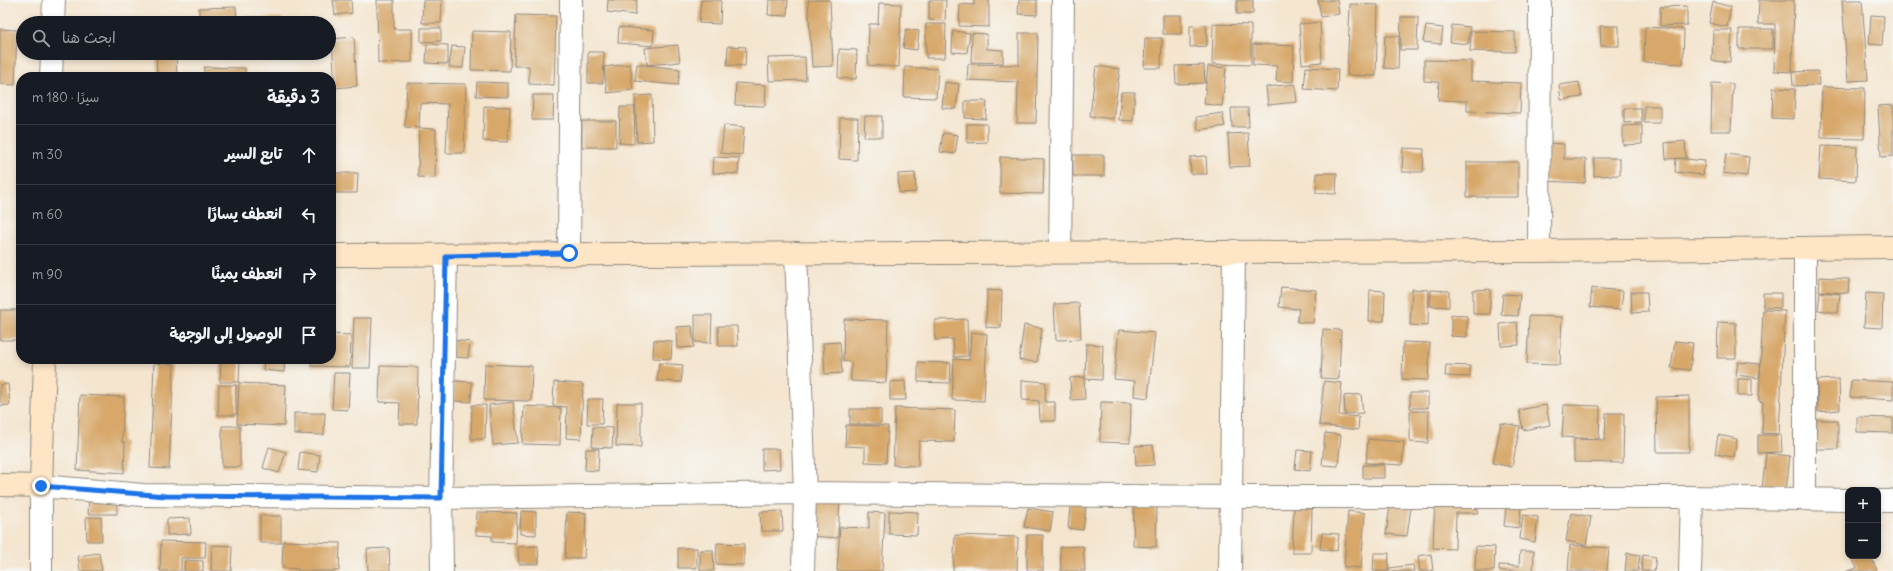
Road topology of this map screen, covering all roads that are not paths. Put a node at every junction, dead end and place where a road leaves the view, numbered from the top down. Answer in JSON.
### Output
{"nodes":[{"id":1,"x":54,"y":0,"type":"edge"},
{"id":2,"x":571,"y":0,"type":"edge"},
{"id":3,"x":1063,"y":0,"type":"edge"},
{"id":4,"x":1540,"y":0,"type":"edge"},
{"id":5,"x":53,"y":16,"type":"edge"},
{"id":6,"x":52,"y":60,"type":"edge"},
{"id":7,"x":51,"y":72,"type":"edge"},
{"id":8,"x":1893,"y":247,"type":"edge"},
{"id":9,"x":1804,"y":249,"type":"junction"},
{"id":10,"x":1234,"y":251,"type":"junction"},
{"id":11,"x":1539,"y":251,"type":"junction"},
{"id":12,"x":1060,"y":252,"type":"junction"},
{"id":13,"x":569,"y":253,"type":"junction"},
{"id":14,"x":796,"y":253,"type":"junction"},
{"id":15,"x":336,"y":256,"type":"edge"},
{"id":16,"x":446,"y":256,"type":"junction"},
{"id":17,"x":45,"y":364,"type":"edge"},
{"id":18,"x":0,"y":484,"type":"edge"},
{"id":19,"x":41,"y":486,"type":"junction"},
{"id":20,"x":805,"y":493,"type":"junction"},
{"id":21,"x":1232,"y":497,"type":"junction"},
{"id":22,"x":1692,"y":497,"type":"junction"},
{"id":23,"x":441,"y":498,"type":"junction"},
{"id":24,"x":1805,"y":499,"type":"junction"},
{"id":25,"x":1845,"y":500,"type":"edge"},
{"id":26,"x":1881,"y":501,"type":"edge"},
{"id":27,"x":1893,"y":501,"type":"edge"},
{"id":28,"x":41,"y":571,"type":"edge"},
{"id":29,"x":442,"y":571,"type":"edge"},
{"id":30,"x":803,"y":571,"type":"edge"},
{"id":31,"x":1230,"y":571,"type":"edge"},
{"id":32,"x":1690,"y":571,"type":"edge"}],
"edges":[{"from":1,"to":5,"type":"street"},
{"from":2,"to":13,"type":"street"},
{"from":3,"to":12,"type":"street"},
{"from":4,"to":11,"type":"street"},
{"from":6,"to":7,"type":"street"},
{"from":8,"to":9,"type":"main road"},
{"from":9,"to":11,"type":"main road"},
{"from":9,"to":24,"type":"street"},
{"from":10,"to":11,"type":"main road"},
{"from":10,"to":12,"type":"main road"},
{"from":10,"to":21,"type":"street"},
{"from":12,"to":14,"type":"main road"},
{"from":13,"to":14,"type":"main road"},
{"from":13,"to":16,"type":"main road"},
{"from":14,"to":20,"type":"street"},
{"from":15,"to":16,"type":"main road"},
{"from":16,"to":23,"type":"street"},
{"from":17,"to":19,"type":"main road"},
{"from":18,"to":19,"type":"main road"},
{"from":19,"to":23,"type":"street"},
{"from":19,"to":28,"type":"street"},
{"from":20,"to":21,"type":"street"},
{"from":20,"to":23,"type":"street"},
{"from":20,"to":30,"type":"street"},
{"from":21,"to":22,"type":"street"},
{"from":21,"to":31,"type":"street"},
{"from":22,"to":24,"type":"street"},
{"from":22,"to":32,"type":"street"},
{"from":23,"to":29,"type":"street"},
{"from":24,"to":25,"type":"street"},
{"from":26,"to":27,"type":"street"}]}
